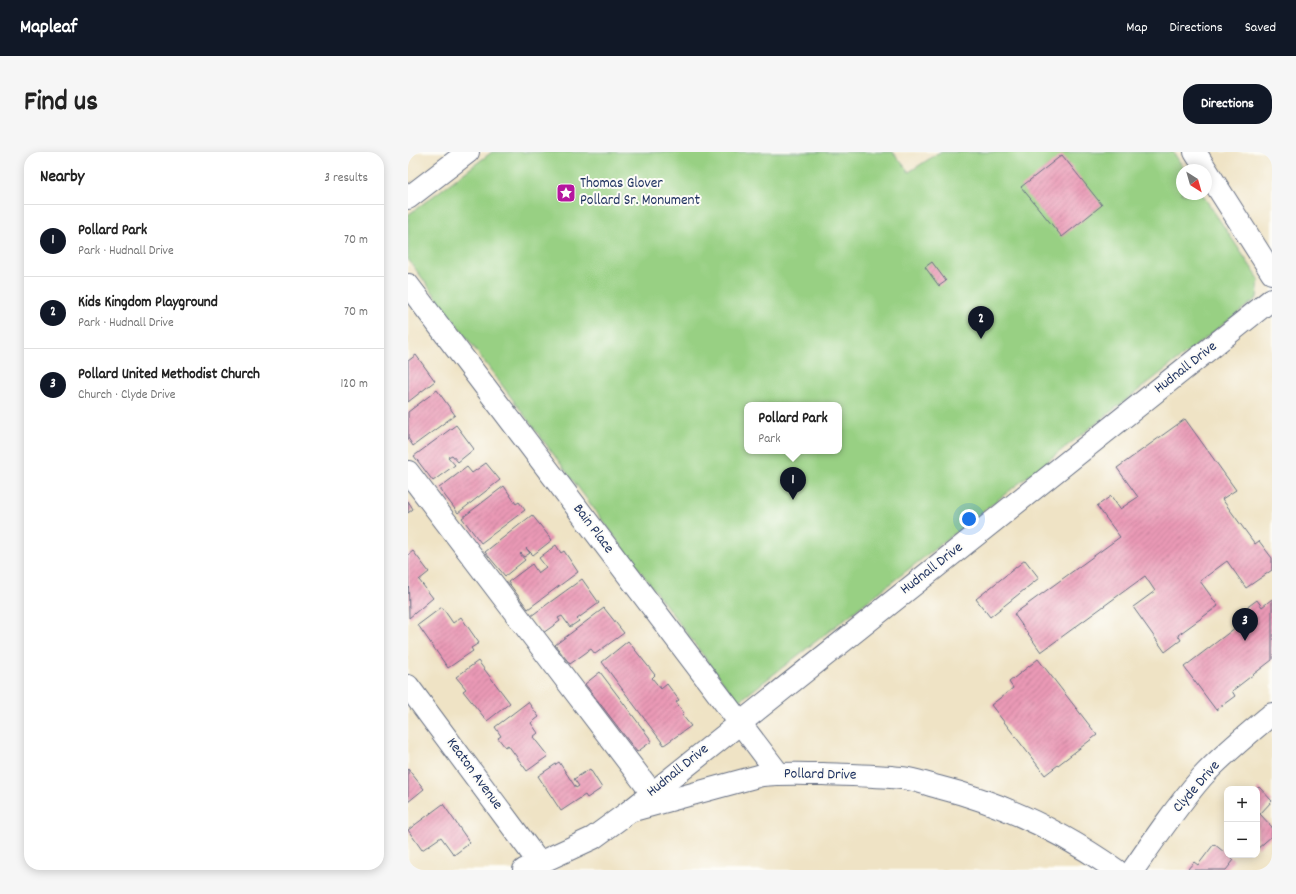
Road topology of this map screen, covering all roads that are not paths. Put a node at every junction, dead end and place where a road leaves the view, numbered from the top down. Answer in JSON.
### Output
{"nodes":[{"id":1,"x":468,"y":152,"type":"edge"},
{"id":2,"x":1195,"y":152,"type":"edge"},
{"id":3,"x":408,"y":198,"type":"edge"},
{"id":4,"x":1272,"y":273,"type":"edge"},
{"id":5,"x":408,"y":285,"type":"edge"},
{"id":6,"x":1272,"y":299,"type":"edge"},
{"id":7,"x":408,"y":472,"type":"edge"},
{"id":8,"x":408,"y":686,"type":"edge"},
{"id":9,"x":1272,"y":714,"type":"edge"},
{"id":10,"x":738,"y":723,"type":"junction"},
{"id":11,"x":778,"y":773,"type":"junction"},
{"id":12,"x":652,"y":793,"type":"junction"},
{"id":13,"x":630,"y":811,"type":"junction"},
{"id":14,"x":532,"y":867,"type":"edge"},
{"id":15,"x":1116,"y":870,"type":"edge"},
{"id":16,"x":1133,"y":870,"type":"edge"}],
"edges":[{"from":1,"to":3,"type":"street"},
{"from":2,"to":4,"type":"street"},
{"from":5,"to":10,"type":"street","name":"Bain Place"},
{"from":6,"to":10,"type":"street","name":"Hudnall Drive"},
{"from":7,"to":12,"type":"street"},
{"from":8,"to":14,"type":"street","name":"Keaton Avenue"},
{"from":9,"to":16,"type":"street","name":"Clyde Drive"},
{"from":10,"to":11,"type":"street","name":"Bain Place"},
{"from":10,"to":12,"type":"street","name":"Hudnall Drive"},
{"from":11,"to":13,"type":"street","name":"Pollard Drive"},
{"from":11,"to":15,"type":"street","name":"Pollard Drive"},
{"from":12,"to":13,"type":"street","name":"Hudnall Drive"},
{"from":13,"to":14,"type":"street","name":"Pollard Drive"}]}
